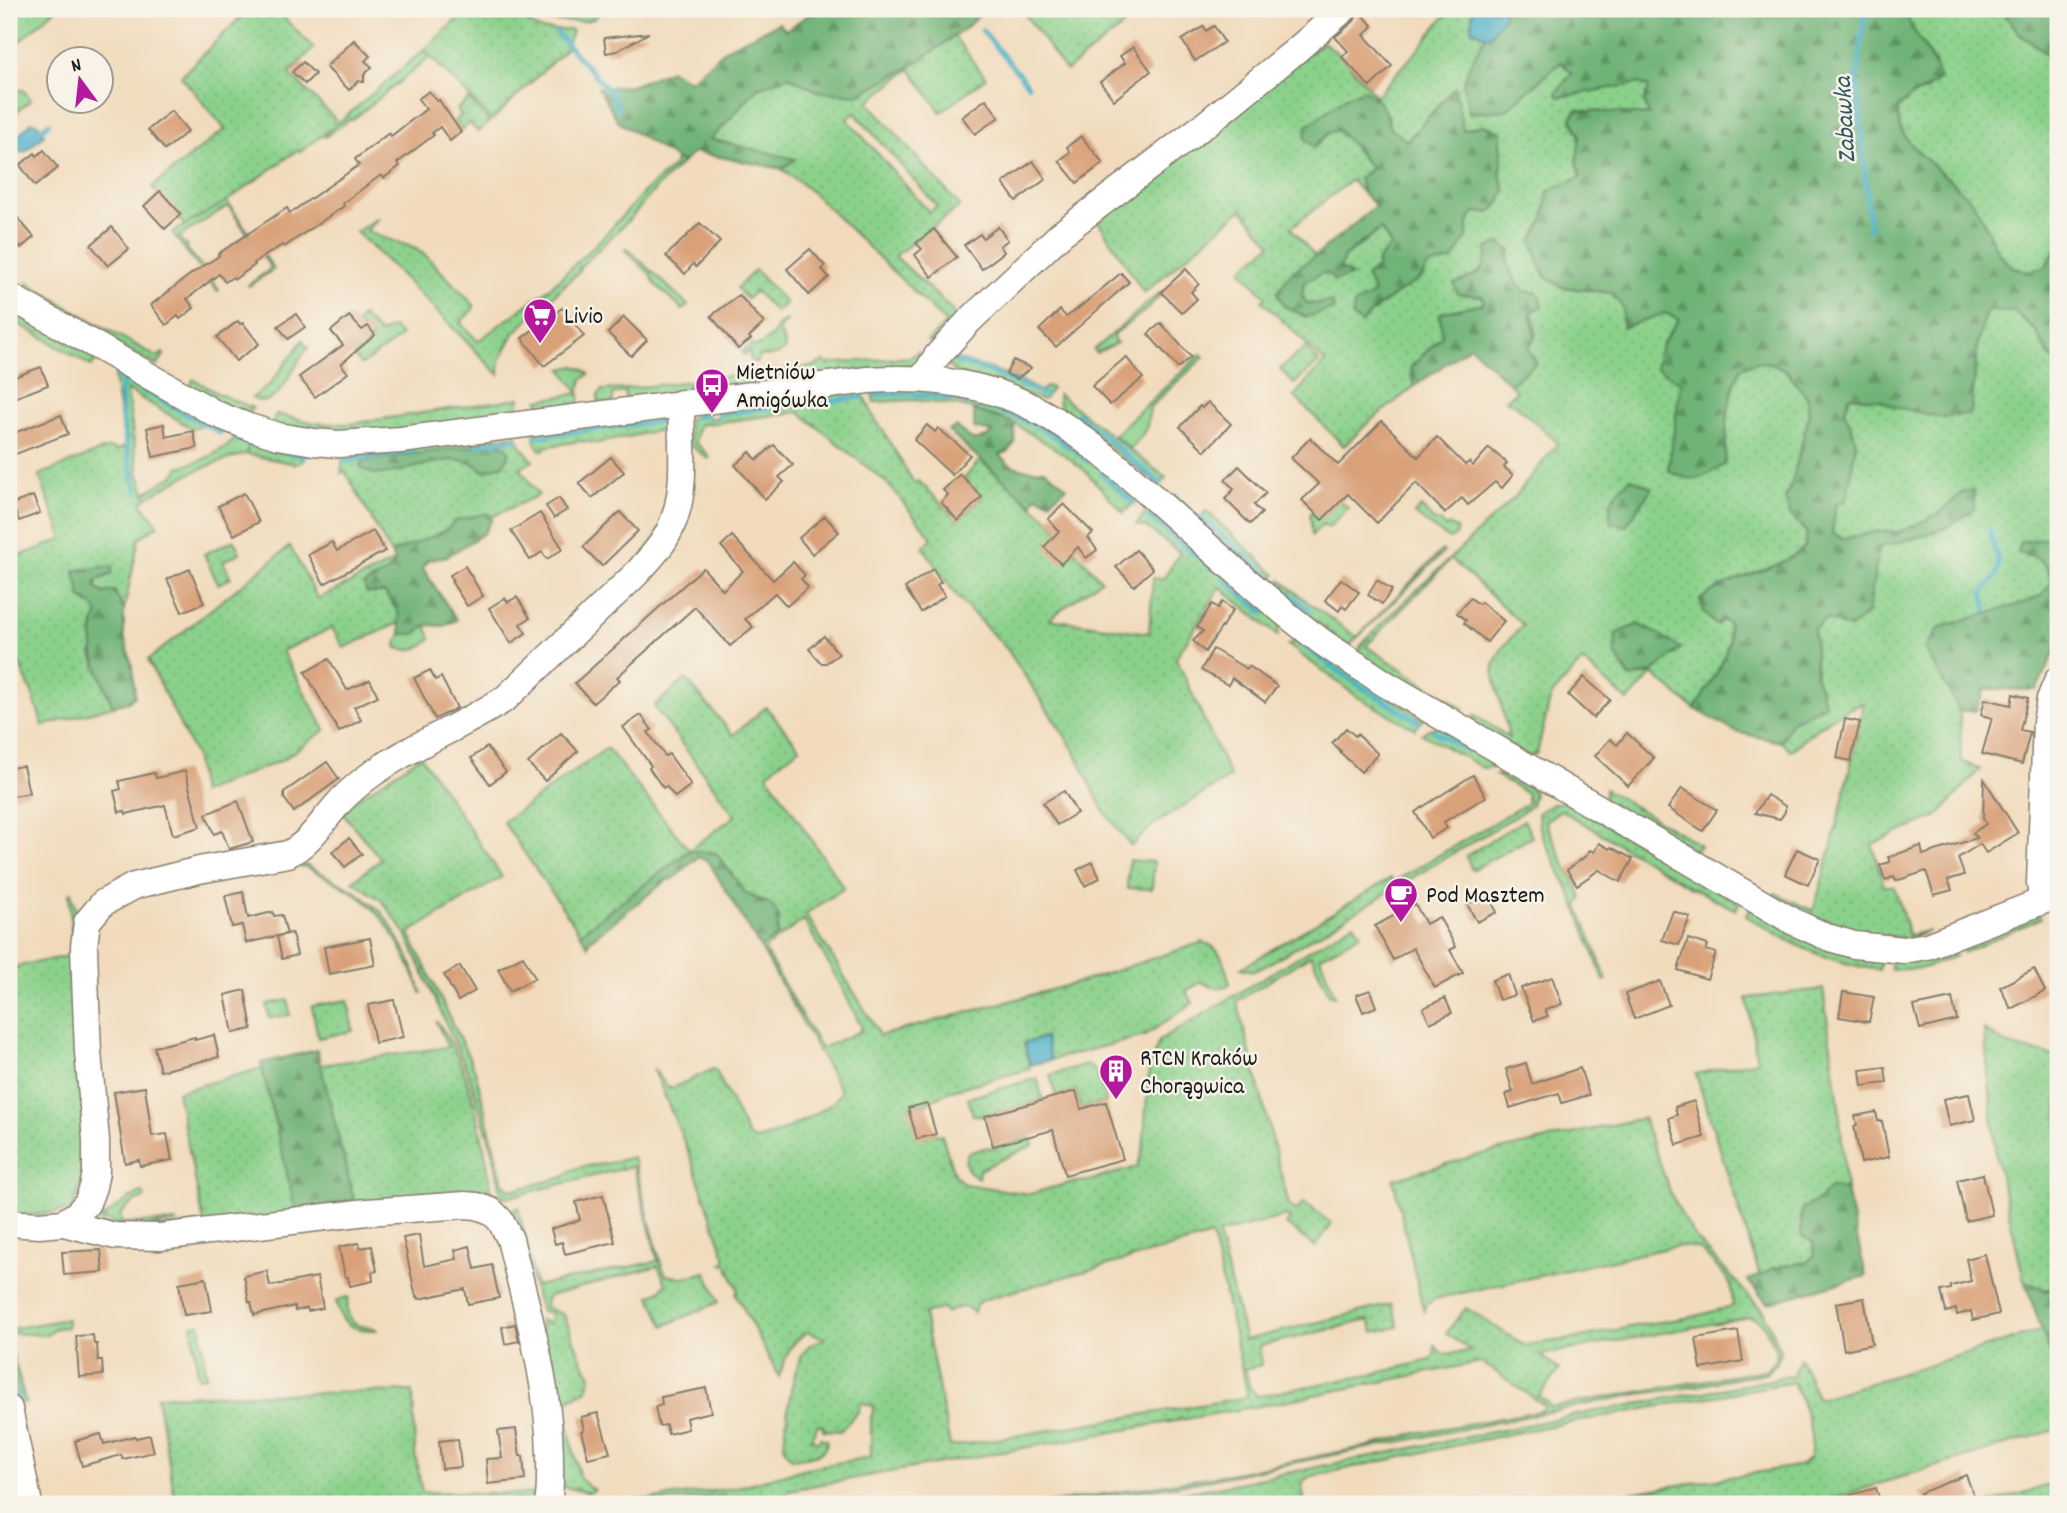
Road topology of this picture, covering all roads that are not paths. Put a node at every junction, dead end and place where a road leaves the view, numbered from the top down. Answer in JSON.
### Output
{"nodes":[{"id":1,"x":1344,"y":9,"type":"edge"},
{"id":2,"x":9,"y":296,"type":"edge"},
{"id":3,"x":923,"y":378,"type":"junction"},
{"id":4,"x":681,"y":403,"type":"junction"},
{"id":5,"x":2058,"y":680,"type":"edge"},
{"id":6,"x":2050,"y":897,"type":"edge"},
{"id":7,"x":9,"y":1223,"type":"edge"},
{"id":8,"x":64,"y":1223,"type":"junction"},
{"id":9,"x":9,"y":1409,"type":"edge"},
{"id":10,"x":29,"y":1504,"type":"edge"},
{"id":11,"x":548,"y":1504,"type":"edge"}],
"edges":[{"from":1,"to":3,"type":"street"},
{"from":2,"to":4,"type":"street"},
{"from":3,"to":4,"type":"street"},
{"from":3,"to":6,"type":"street"},
{"from":4,"to":8,"type":"street"},
{"from":5,"to":6,"type":"street"},
{"from":7,"to":8,"type":"street"},
{"from":8,"to":11,"type":"street"},
{"from":9,"to":10,"type":"street"}]}
